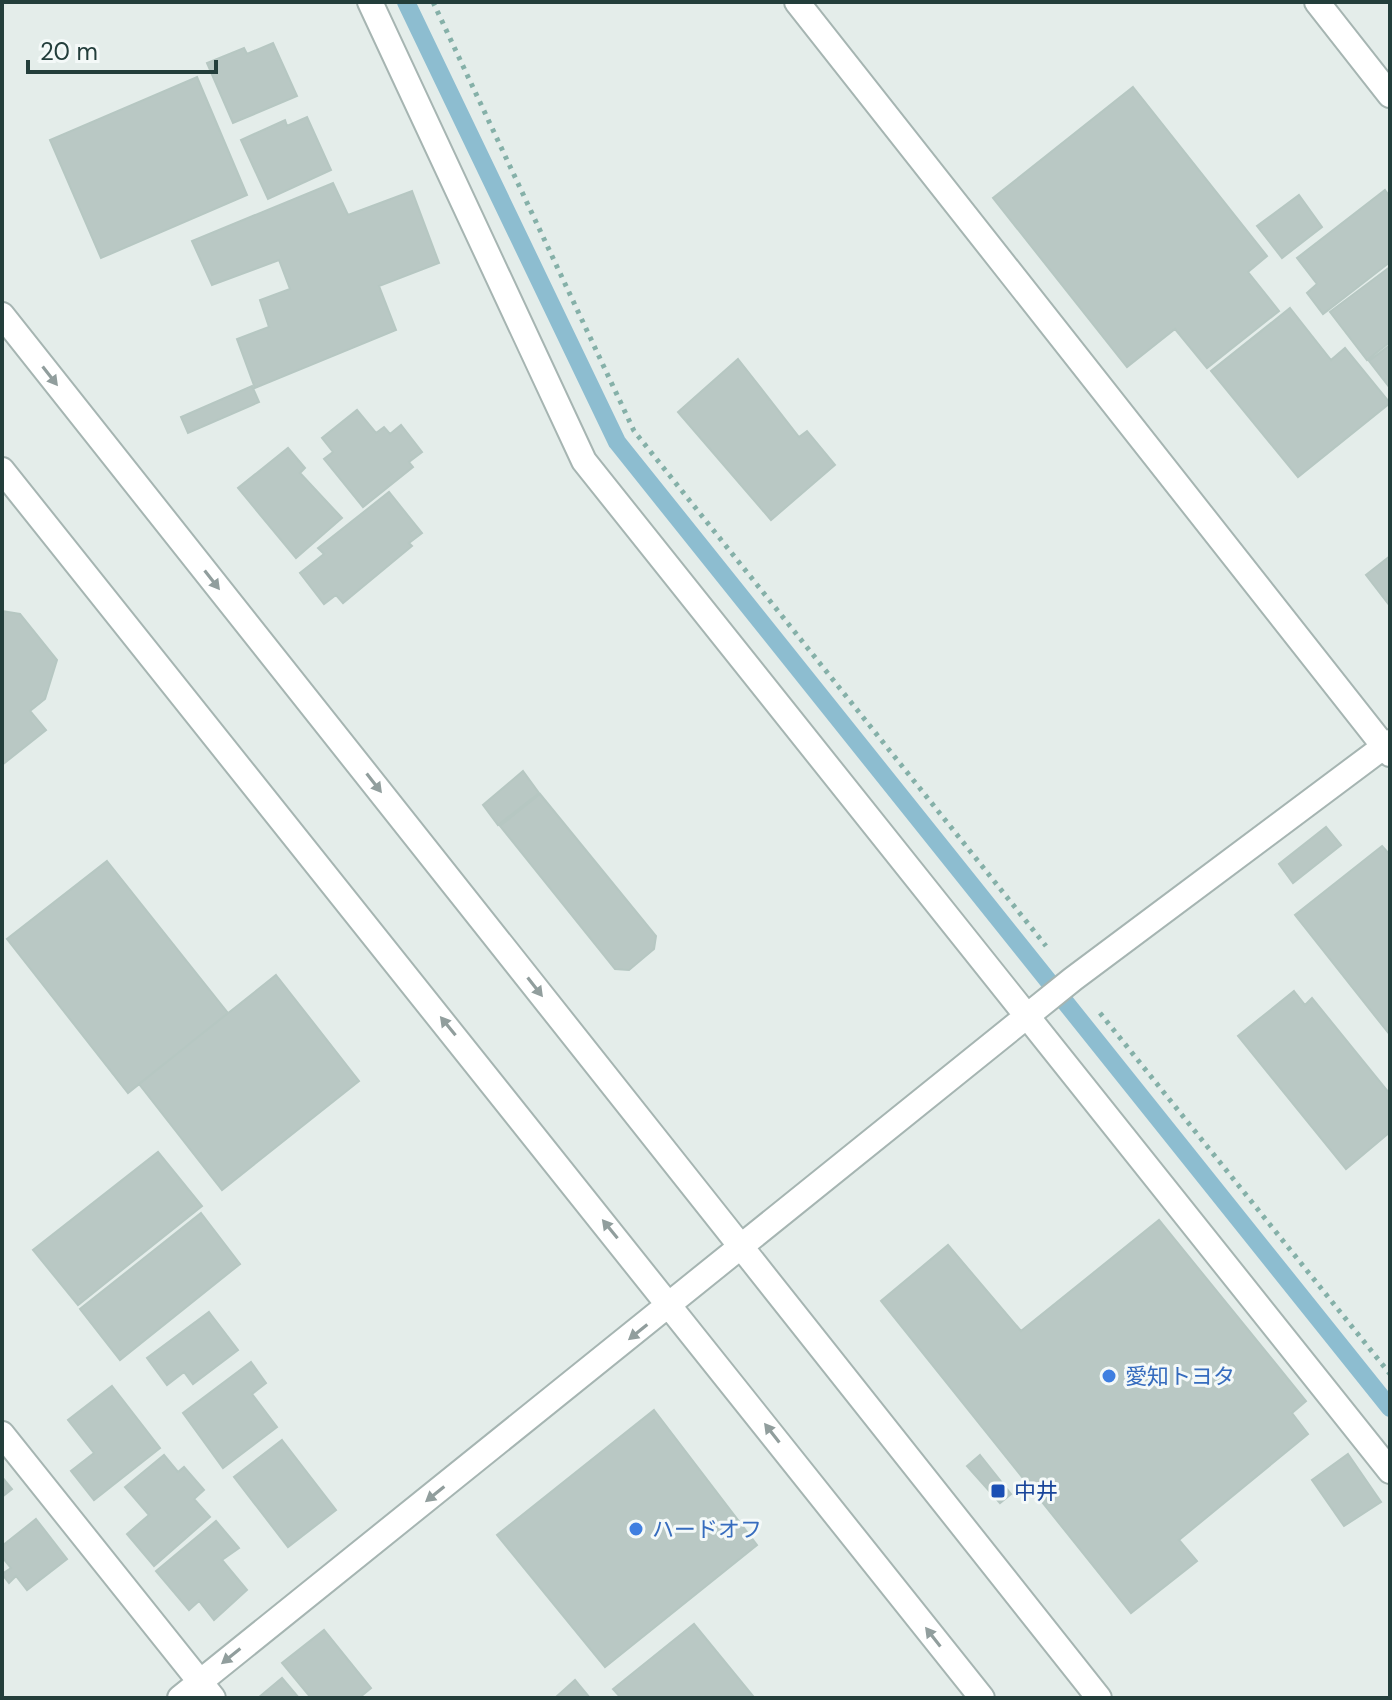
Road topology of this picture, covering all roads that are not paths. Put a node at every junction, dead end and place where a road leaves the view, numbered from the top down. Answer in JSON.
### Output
{"nodes":[{"id":1,"x":370,"y":2,"type":"edge"},
{"id":2,"x":797,"y":2,"type":"edge"},
{"id":3,"x":1317,"y":2,"type":"edge"},
{"id":4,"x":1390,"y":95,"type":"edge"},
{"id":5,"x":2,"y":315,"type":"edge"},
{"id":6,"x":2,"y":470,"type":"edge"},
{"id":7,"x":1388,"y":747,"type":"edge"},
{"id":8,"x":1030,"y":1014,"type":"junction"},
{"id":9,"x":742,"y":1247,"type":"junction"},
{"id":10,"x":670,"y":1305,"type":"junction"},
{"id":11,"x":2,"y":1434,"type":"edge"},
{"id":12,"x":1390,"y":1471,"type":"edge"},
{"id":13,"x":206,"y":1690,"type":"edge"},
{"id":14,"x":180,"y":1698,"type":"edge"},
{"id":15,"x":982,"y":1698,"type":"edge"},
{"id":16,"x":1099,"y":1698,"type":"edge"}],
"edges":[{"from":1,"to":8,"type":"street"},
{"from":2,"to":7,"type":"street"},
{"from":3,"to":4,"type":"street"},
{"from":5,"to":9,"type":"street","one_way":true},
{"from":10,"to":6,"type":"street","one_way":true},
{"from":7,"to":8,"type":"street"},
{"from":8,"to":9,"type":"street"},
{"from":8,"to":12,"type":"street"},
{"from":9,"to":10,"type":"street"},
{"from":9,"to":16,"type":"street"},
{"from":10,"to":13,"type":"street","one_way":true},
{"from":15,"to":10,"type":"street","one_way":true},
{"from":11,"to":13,"type":"street"},
{"from":13,"to":14,"type":"street"}]}
